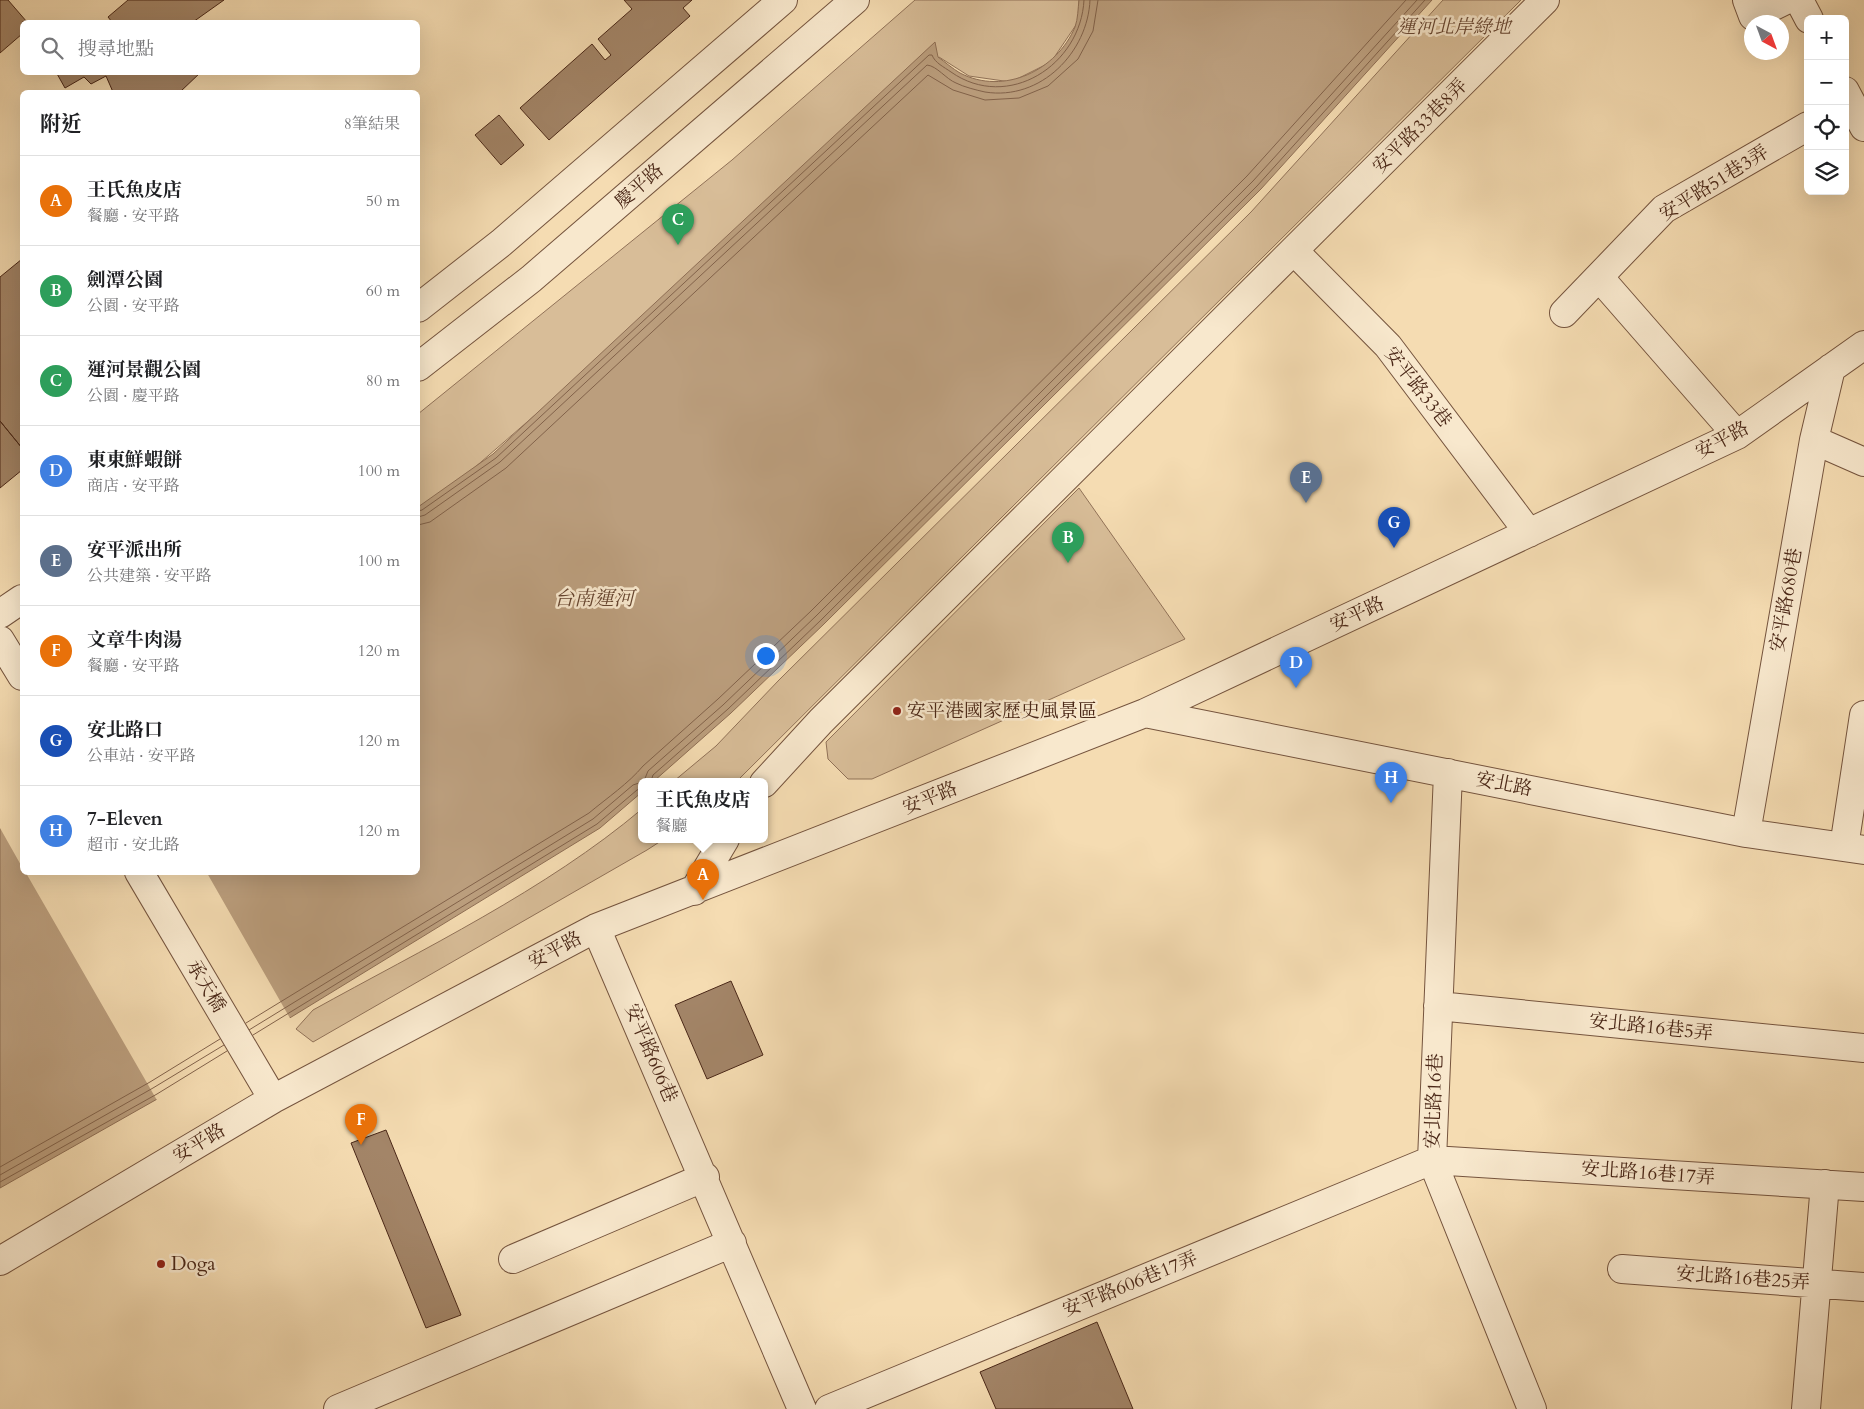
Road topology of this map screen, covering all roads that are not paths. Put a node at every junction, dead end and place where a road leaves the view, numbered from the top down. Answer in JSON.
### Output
{"nodes":[{"id":1,"x":783,"y":0,"type":"edge"},
{"id":2,"x":855,"y":0,"type":"edge"},
{"id":3,"x":1545,"y":0,"type":"edge"},
{"id":4,"x":1747,"y":0,"type":"edge"},
{"id":5,"x":1786,"y":0,"type":"edge"},
{"id":6,"x":1799,"y":0,"type":"edge"},
{"id":7,"x":1807,"y":15,"type":"edge"},
{"id":8,"x":1849,"y":102,"type":"edge"},
{"id":9,"x":1864,"y":127,"type":"edge"},
{"id":10,"x":1804,"y":128,"type":"edge"},
{"id":11,"x":1294,"y":251,"type":"junction"},
{"id":12,"x":1600,"y":276,"type":"junction"},
{"id":13,"x":420,"y":306,"type":"edge"},
{"id":14,"x":1564,"y":313,"type":"dead end"},
{"id":15,"x":1864,"y":345,"type":"edge"},
{"id":16,"x":420,"y":365,"type":"edge"},
{"id":17,"x":1831,"y":368,"type":"junction"},
{"id":18,"x":1737,"y":435,"type":"junction"},
{"id":19,"x":1814,"y":440,"type":"junction"},
{"id":20,"x":1864,"y":462,"type":"edge"},
{"id":21,"x":1529,"y":533,"type":"junction"},
{"id":22,"x":20,"y":599,"type":"edge"},
{"id":23,"x":0,"y":614,"type":"edge"},
{"id":24,"x":1145,"y":713,"type":"junction"},
{"id":25,"x":1864,"y":715,"type":"edge"},
{"id":26,"x":1448,"y":773,"type":"junction"},
{"id":27,"x":768,"y":779,"type":"edge"},
{"id":28,"x":1746,"y":833,"type":"junction"},
{"id":29,"x":723,"y":843,"type":"edge"},
{"id":30,"x":1854,"y":849,"type":"edge"},
{"id":31,"x":141,"y":875,"type":"edge"},
{"id":32,"x":694,"y":891,"type":"junction"},
{"id":33,"x":596,"y":928,"type":"junction"},
{"id":34,"x":1438,"y":1006,"type":"junction"},
{"id":35,"x":1864,"y":1048,"type":"edge"},
{"id":36,"x":273,"y":1098,"type":"junction"},
{"id":37,"x":1432,"y":1160,"type":"junction"},
{"id":38,"x":705,"y":1178,"type":"junction"},
{"id":39,"x":1825,"y":1184,"type":"junction"},
{"id":40,"x":1864,"y":1187,"type":"edge"},
{"id":41,"x":732,"y":1243,"type":"junction"},
{"id":42,"x":513,"y":1259,"type":"dead end"},
{"id":43,"x":0,"y":1261,"type":"edge"},
{"id":44,"x":1622,"y":1269,"type":"dead end"},
{"id":45,"x":1817,"y":1284,"type":"junction"},
{"id":46,"x":1864,"y":1287,"type":"edge"},
{"id":47,"x":338,"y":1409,"type":"edge"},
{"id":48,"x":802,"y":1409,"type":"edge"},
{"id":49,"x":829,"y":1409,"type":"edge"},
{"id":50,"x":1532,"y":1409,"type":"edge"},
{"id":51,"x":1806,"y":1409,"type":"edge"}],
"edges":[{"from":1,"to":13,"type":"street"},
{"from":2,"to":16,"type":"street","name":"慶平路"},
{"from":3,"to":11,"type":"street","name":"安平路33巷8弄"},
{"from":4,"to":5,"type":"street"},
{"from":6,"to":7,"type":"street"},
{"from":8,"to":9,"type":"street"},
{"from":10,"to":12,"type":"street","name":"安平路51巷3弄"},
{"from":11,"to":21,"type":"street","name":"安平路33巷"},
{"from":11,"to":27,"type":"street","name":"安平路33巷8弄"},
{"from":12,"to":14,"type":"street","name":"安平路51巷3弄"},
{"from":12,"to":18,"type":"street"},
{"from":15,"to":17,"type":"street","name":"安平路"},
{"from":17,"to":18,"type":"street","name":"安平路"},
{"from":17,"to":19,"type":"street","name":"安平路680巷"},
{"from":18,"to":21,"type":"street","name":"安平路"},
{"from":19,"to":20,"type":"street"},
{"from":19,"to":28,"type":"street","name":"安平路680巷"},
{"from":21,"to":24,"type":"street","name":"安平路"},
{"from":22,"to":23,"type":"street"},
{"from":24,"to":26,"type":"street","name":"安北路"},
{"from":24,"to":32,"type":"street","name":"安平路"},
{"from":25,"to":30,"type":"street"},
{"from":26,"to":28,"type":"street","name":"安北路"},
{"from":26,"to":34,"type":"street","name":"安北路16巷"},
{"from":28,"to":30,"type":"street","name":"安北路"},
{"from":29,"to":32,"type":"street"},
{"from":31,"to":36,"type":"street","name":"承天橋"},
{"from":32,"to":33,"type":"street","name":"安平路"},
{"from":33,"to":36,"type":"street","name":"安平路"},
{"from":33,"to":38,"type":"street","name":"安平路606巷"},
{"from":34,"to":35,"type":"street","name":"安北路16巷5弄"},
{"from":34,"to":37,"type":"street","name":"安北路16巷"},
{"from":36,"to":43,"type":"street","name":"安平路"},
{"from":37,"to":39,"type":"street","name":"安北路16巷17弄"},
{"from":37,"to":49,"type":"street","name":"安平路606巷17弄"},
{"from":37,"to":50,"type":"street","name":"安北路16巷"},
{"from":38,"to":41,"type":"street","name":"安平路606巷"},
{"from":38,"to":42,"type":"street"},
{"from":39,"to":40,"type":"street","name":"安北路16巷17弄"},
{"from":39,"to":45,"type":"street"},
{"from":41,"to":47,"type":"street"},
{"from":41,"to":48,"type":"street","name":"安平路606巷"},
{"from":44,"to":45,"type":"street","name":"安北路16巷25弄"},
{"from":45,"to":46,"type":"street","name":"安北路16巷25弄"},
{"from":45,"to":51,"type":"street"}]}
